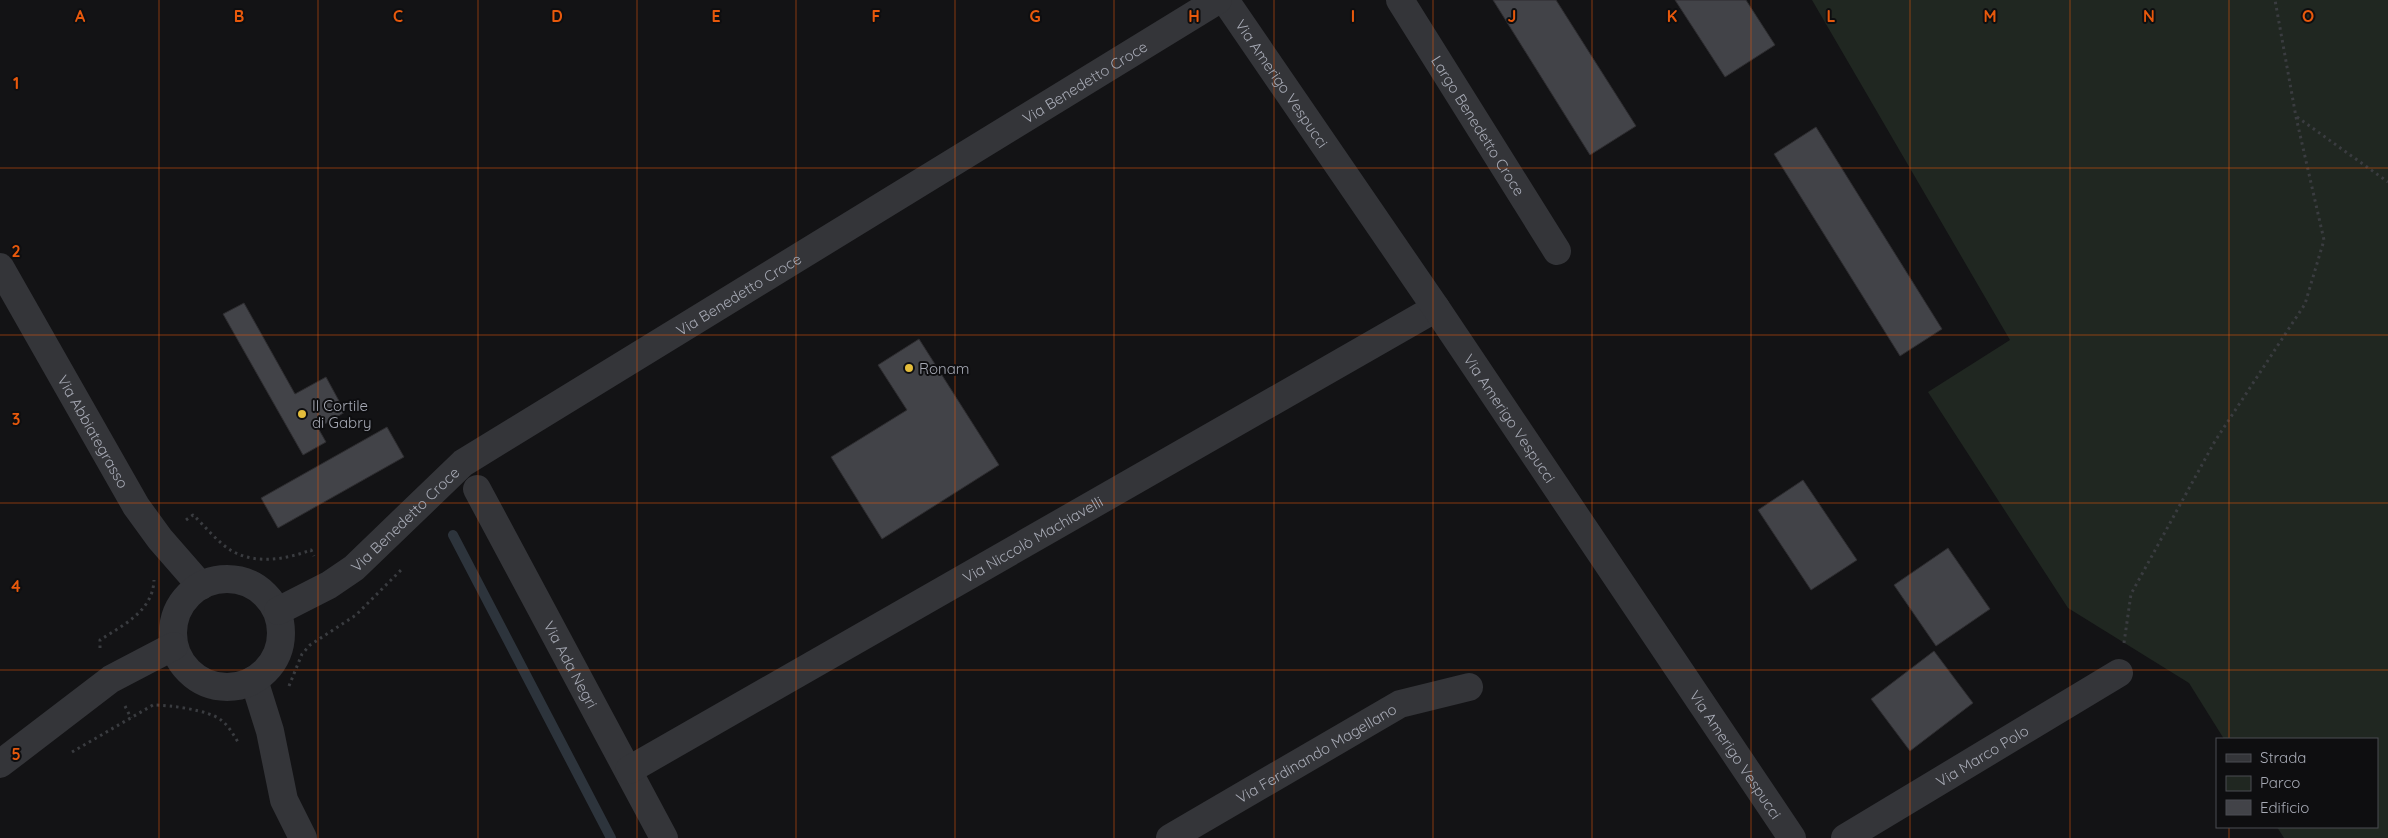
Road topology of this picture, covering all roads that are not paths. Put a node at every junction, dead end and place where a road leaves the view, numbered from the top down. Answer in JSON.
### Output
{"nodes":[{"id":1,"x":1218,"y":0,"type":"edge"},
{"id":2,"x":1225,"y":0,"type":"edge"},
{"id":3,"x":1400,"y":0,"type":"edge"},
{"id":4,"x":1557,"y":251,"type":"dead end"},
{"id":5,"x":0,"y":267,"type":"edge"},
{"id":6,"x":1436,"y":308,"type":"junction"},
{"id":7,"x":477,"y":489,"type":"dead end"},
{"id":8,"x":201,"y":586,"type":"junction"},
{"id":9,"x":278,"y":611,"type":"junction"},
{"id":10,"x":174,"y":646,"type":"junction"},
{"id":11,"x":2119,"y":672,"type":"road end"},
{"id":12,"x":254,"y":680,"type":"junction"},
{"id":13,"x":1469,"y":687,"type":"dead end"},
{"id":14,"x":0,"y":764,"type":"edge"},
{"id":15,"x":629,"y":770,"type":"junction"},
{"id":16,"x":303,"y":838,"type":"edge"},
{"id":17,"x":664,"y":838,"type":"edge"},
{"id":18,"x":1170,"y":838,"type":"edge"},
{"id":19,"x":1792,"y":838,"type":"edge"},
{"id":20,"x":1845,"y":838,"type":"edge"}],
"edges":[{"from":1,"to":9,"type":"street","name":"Via Benedetto Croce"},
{"from":2,"to":6,"type":"street","name":"Via Amerigo Vespucci"},
{"from":3,"to":4,"type":"street","name":"Largo Benedetto Croce"},
{"from":5,"to":8,"type":"street","name":"Via Abbiategrasso"},
{"from":6,"to":15,"type":"street","name":"Via Niccolò Machiavelli"},
{"from":6,"to":19,"type":"street","name":"Via Amerigo Vespucci"},
{"from":7,"to":15,"type":"street","name":"Via Ada Negri"},
{"from":8,"to":9,"type":"street"},
{"from":8,"to":10,"type":"street"},
{"from":9,"to":12,"type":"street"},
{"from":10,"to":12,"type":"street"},
{"from":10,"to":14,"type":"street"},
{"from":11,"to":20,"type":"street","name":"Via Marco Polo"},
{"from":12,"to":16,"type":"street"},
{"from":13,"to":18,"type":"street","name":"Via Ferdinando Magellano"},
{"from":15,"to":17,"type":"street","name":"Via Ada Negri"}]}
